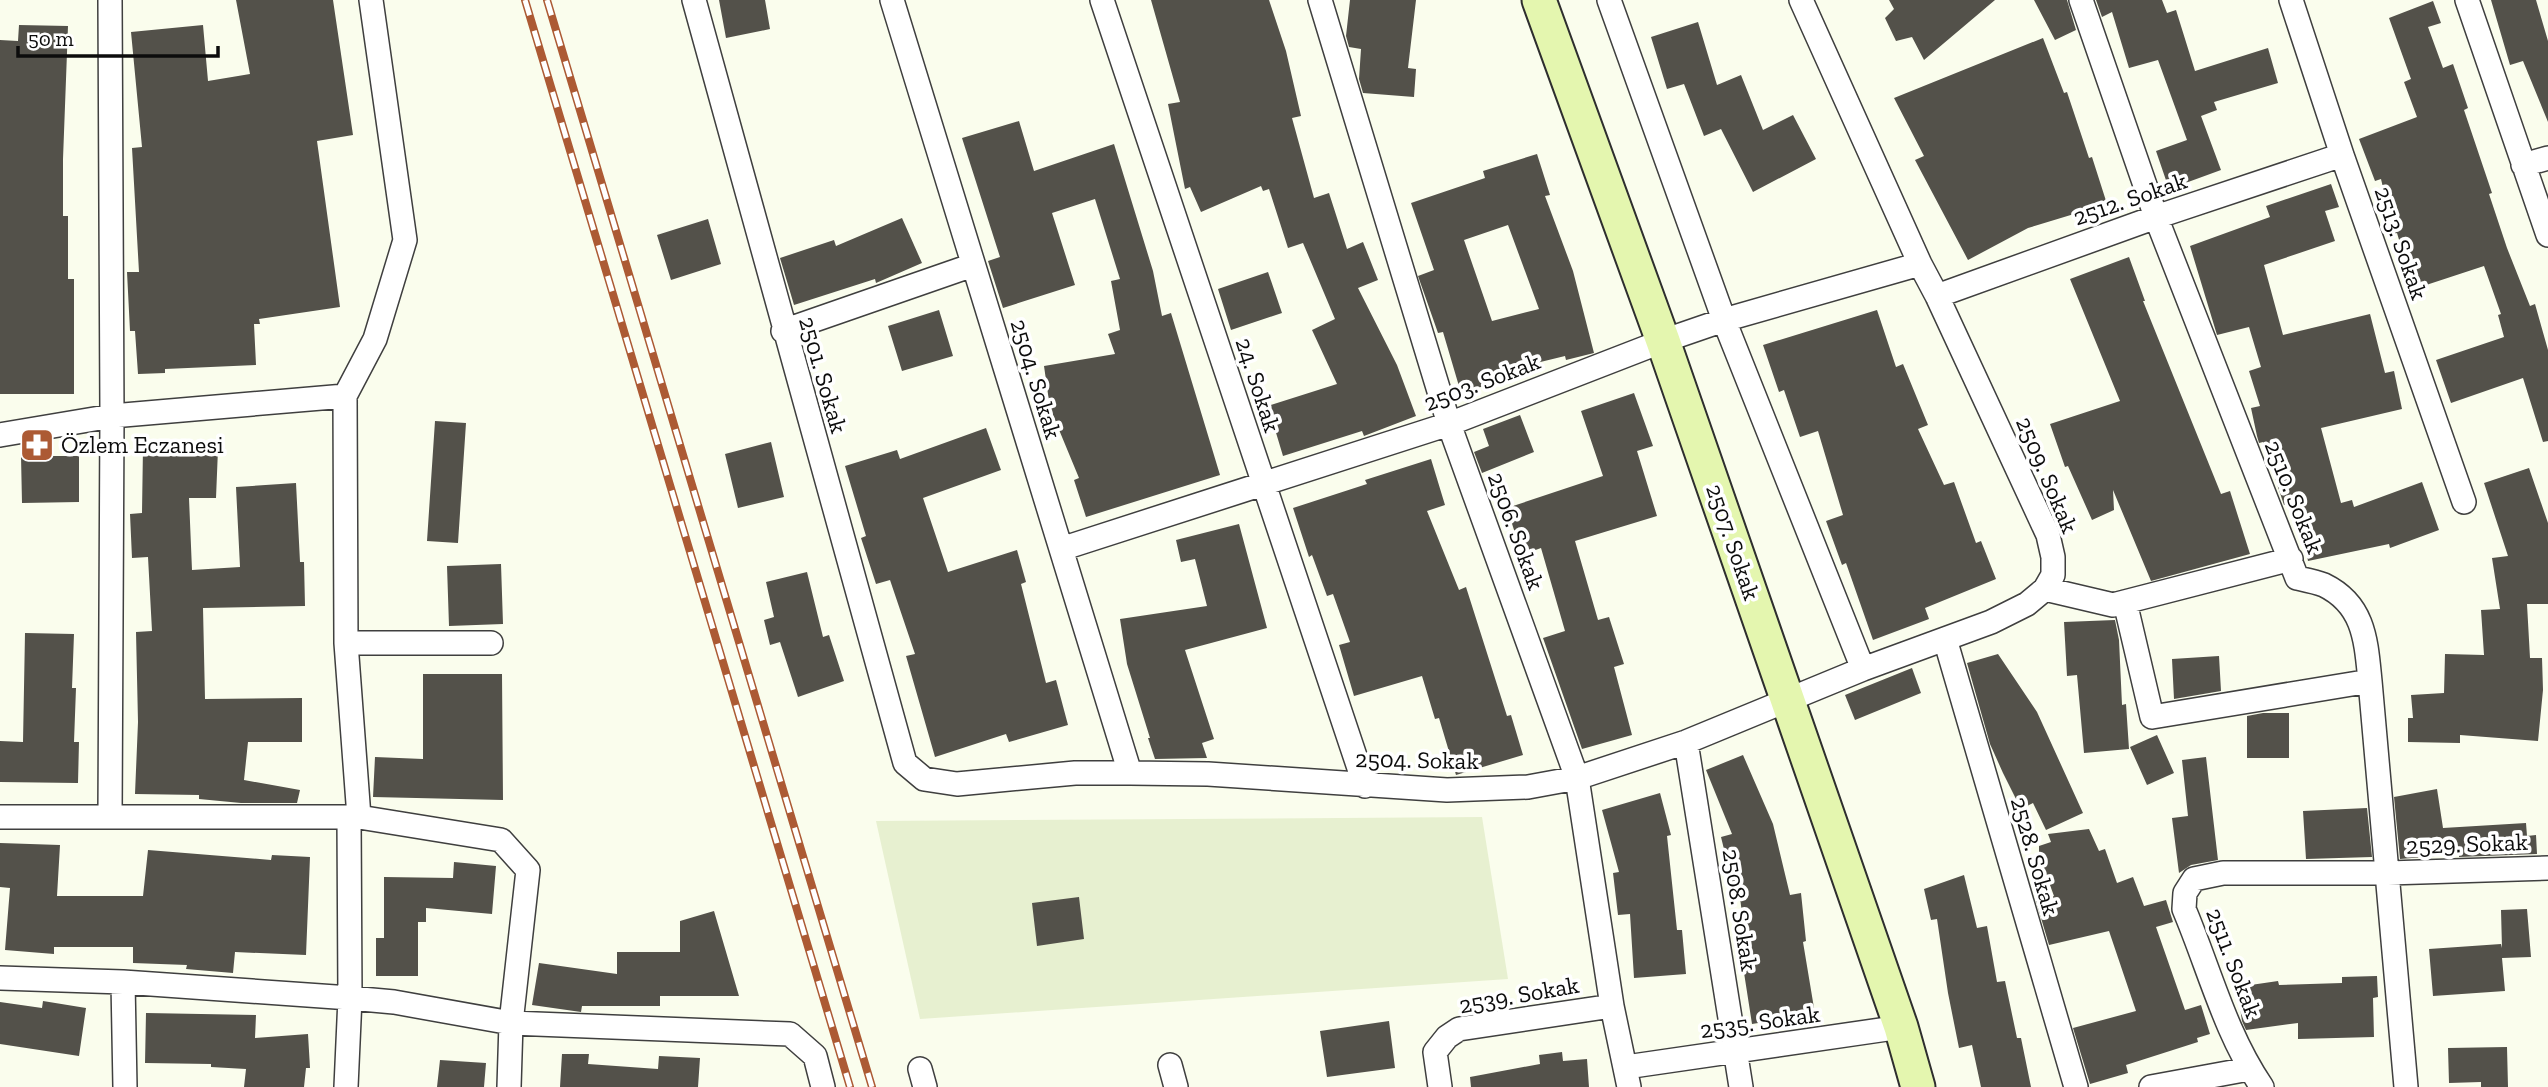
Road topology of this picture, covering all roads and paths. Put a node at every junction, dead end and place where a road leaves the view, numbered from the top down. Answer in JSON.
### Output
{"nodes":[{"id":1,"x":110,"y":0,"type":"edge"},
{"id":2,"x":371,"y":0,"type":"edge"},
{"id":3,"x":694,"y":0,"type":"edge"},
{"id":4,"x":892,"y":0,"type":"edge"},
{"id":5,"x":1102,"y":0,"type":"edge"},
{"id":6,"x":1320,"y":0,"type":"edge"},
{"id":7,"x":1539,"y":0,"type":"edge"},
{"id":8,"x":1609,"y":0,"type":"edge"},
{"id":9,"x":1801,"y":0,"type":"edge"},
{"id":10,"x":2081,"y":0,"type":"edge"},
{"id":11,"x":2291,"y":0,"type":"edge"},
{"id":12,"x":2467,"y":0,"type":"edge"},
{"id":13,"x":2342,"y":155,"type":"junction"},
{"id":14,"x":2548,"y":158,"type":"edge"},
{"id":15,"x":2523,"y":165,"type":"junction"},
{"id":16,"x":2156,"y":217,"type":"junction"},
{"id":17,"x":2548,"y":235,"type":"edge"},
{"id":18,"x":1920,"y":264,"type":"junction"},
{"id":19,"x":973,"y":265,"type":"junction"},
{"id":20,"x":1937,"y":296,"type":"junction"},
{"id":21,"x":1724,"y":320,"type":"junction"},
{"id":22,"x":783,"y":331,"type":"junction"},
{"id":23,"x":1663,"y":341,"type":"junction"},
{"id":24,"x":345,"y":396,"type":"junction"},
{"id":25,"x":112,"y":416,"type":"junction"},
{"id":26,"x":1449,"y":424,"type":"junction"},
{"id":27,"x":0,"y":435,"type":"edge"},
{"id":28,"x":1263,"y":483,"type":"junction"},
{"id":29,"x":2464,"y":502,"type":"dead end"},
{"id":30,"x":1061,"y":549,"type":"junction"},
{"id":31,"x":2291,"y":559,"type":"junction"},
{"id":32,"x":2045,"y":589,"type":"junction"},
{"id":33,"x":2126,"y":602,"type":"junction"},
{"id":34,"x":1945,"y":639,"type":"junction"},
{"id":35,"x":346,"y":643,"type":"junction"},
{"id":36,"x":491,"y":643,"type":"dead end"},
{"id":37,"x":1863,"y":669,"type":"junction"},
{"id":38,"x":2370,"y":681,"type":"junction"},
{"id":39,"x":1788,"y":699,"type":"junction"},
{"id":40,"x":1686,"y":742,"type":"junction"},
{"id":41,"x":905,"y":763,"type":"joint"},
{"id":42,"x":1130,"y":773,"type":"junction"},
{"id":43,"x":1577,"y":778,"type":"junction"},
{"id":44,"x":1365,"y":786,"type":"junction"},
{"id":45,"x":0,"y":817,"type":"edge"},
{"id":46,"x":110,"y":817,"type":"junction"},
{"id":47,"x":354,"y":817,"type":"junction"},
{"id":48,"x":2548,"y":868,"type":"edge"},
{"id":49,"x":2388,"y":873,"type":"junction"},
{"id":50,"x":0,"y":978,"type":"edge"},
{"id":51,"x":123,"y":982,"type":"junction"},
{"id":52,"x":350,"y":998,"type":"junction"},
{"id":53,"x":1612,"y":1006,"type":"junction"},
{"id":54,"x":511,"y":1023,"type":"junction"},
{"id":55,"x":1901,"y":1027,"type":"junction"},
{"id":56,"x":1736,"y":1052,"type":"junction"},
{"id":57,"x":1627,"y":1077,"type":"edge"},
{"id":58,"x":2255,"y":1078,"type":"edge"},
{"id":59,"x":125,"y":1087,"type":"edge"},
{"id":60,"x":346,"y":1087,"type":"edge"},
{"id":61,"x":509,"y":1087,"type":"edge"},
{"id":62,"x":823,"y":1087,"type":"edge"},
{"id":63,"x":1440,"y":1087,"type":"edge"},
{"id":64,"x":1741,"y":1087,"type":"edge"},
{"id":65,"x":1918,"y":1087,"type":"edge"},
{"id":66,"x":2076,"y":1087,"type":"edge"},
{"id":67,"x":2151,"y":1087,"type":"edge"},
{"id":68,"x":2406,"y":1087,"type":"edge"}],
"edges":[{"from":1,"to":25,"type":"street"},
{"from":2,"to":24,"type":"street"},
{"from":3,"to":22,"type":"street","name":"2501. Sokak"},
{"from":4,"to":19,"type":"street","name":"2504. Sokak"},
{"from":5,"to":28,"type":"street","name":"24. Sokak"},
{"from":6,"to":26,"type":"street","name":"2506. Sokak"},
{"from":7,"to":23,"type":"street","name":"2507. Sokak"},
{"from":8,"to":21,"type":"street"},
{"from":9,"to":18,"type":"street","name":"2509. Sokak"},
{"from":10,"to":16,"type":"street","name":"2510. Sokak"},
{"from":11,"to":13,"type":"street","name":"2513. Sokak"},
{"from":12,"to":15,"type":"street"},
{"from":13,"to":16,"type":"street","name":"2512. Sokak"},
{"from":13,"to":29,"type":"street","name":"2513. Sokak"},
{"from":14,"to":15,"type":"street"},
{"from":15,"to":17,"type":"street"},
{"from":16,"to":20,"type":"street","name":"2512. Sokak"},
{"from":16,"to":31,"type":"street","name":"2510. Sokak"},
{"from":18,"to":20,"type":"street","name":"2509. Sokak"},
{"from":18,"to":21,"type":"street","name":"2503. Sokak"},
{"from":19,"to":22,"type":"street"},
{"from":19,"to":30,"type":"street","name":"2504. Sokak"},
{"from":20,"to":32,"type":"street","name":"2509. Sokak"},
{"from":21,"to":23,"type":"street","name":"2503. Sokak"},
{"from":21,"to":37,"type":"street"},
{"from":22,"to":41,"type":"street","name":"2501. Sokak"},
{"from":23,"to":26,"type":"street","name":"2503. Sokak"},
{"from":23,"to":39,"type":"street","name":"2507. Sokak"},
{"from":24,"to":25,"type":"street"},
{"from":24,"to":35,"type":"street"},
{"from":25,"to":27,"type":"street"},
{"from":25,"to":46,"type":"street"},
{"from":26,"to":28,"type":"street","name":"2503. Sokak"},
{"from":26,"to":43,"type":"street","name":"2506. Sokak"},
{"from":28,"to":30,"type":"street","name":"2503. Sokak"},
{"from":28,"to":44,"type":"street","name":"24. Sokak"},
{"from":30,"to":42,"type":"street","name":"2504. Sokak"},
{"from":31,"to":33,"type":"street"},
{"from":31,"to":38,"type":"street","name":"2510. Sokak"},
{"from":32,"to":33,"type":"street"},
{"from":32,"to":34,"type":"street"},
{"from":33,"to":38,"type":"street"},
{"from":34,"to":37,"type":"street"},
{"from":34,"to":66,"type":"street","name":"2528. Sokak"},
{"from":35,"to":36,"type":"street"},
{"from":35,"to":47,"type":"street"},
{"from":37,"to":39,"type":"street"},
{"from":38,"to":49,"type":"street","name":"2510. Sokak"},
{"from":39,"to":40,"type":"street"},
{"from":39,"to":55,"type":"street","name":"2507. Sokak"},
{"from":40,"to":43,"type":"street"},
{"from":40,"to":56,"type":"street","name":"2508. Sokak"},
{"from":41,"to":42,"type":"street","name":"2504. Sokak"},
{"from":42,"to":44,"type":"street","name":"2504. Sokak"},
{"from":43,"to":44,"type":"street","name":"2504. Sokak"},
{"from":43,"to":53,"type":"street","name":"2506. Sokak"},
{"from":45,"to":46,"type":"street"},
{"from":46,"to":47,"type":"street"},
{"from":47,"to":52,"type":"street"},
{"from":47,"to":54,"type":"street"},
{"from":48,"to":49,"type":"street","name":"2529. Sokak"},
{"from":49,"to":58,"type":"street","name":"2511. Sokak"},
{"from":49,"to":68,"type":"street","name":"2510. Sokak"},
{"from":50,"to":51,"type":"street"},
{"from":51,"to":52,"type":"street"},
{"from":51,"to":59,"type":"street"},
{"from":52,"to":54,"type":"street"},
{"from":52,"to":60,"type":"street"},
{"from":53,"to":57,"type":"street","name":"2506. Sokak"},
{"from":53,"to":63,"type":"street","name":"2539. Sokak"},
{"from":54,"to":61,"type":"street"},
{"from":54,"to":62,"type":"street"},
{"from":55,"to":56,"type":"street","name":"2535. Sokak"},
{"from":55,"to":65,"type":"street","name":"2507. Sokak"},
{"from":56,"to":57,"type":"street","name":"2535. Sokak"},
{"from":56,"to":64,"type":"street","name":"2508. Sokak"},
{"from":58,"to":67,"type":"street"}]}
